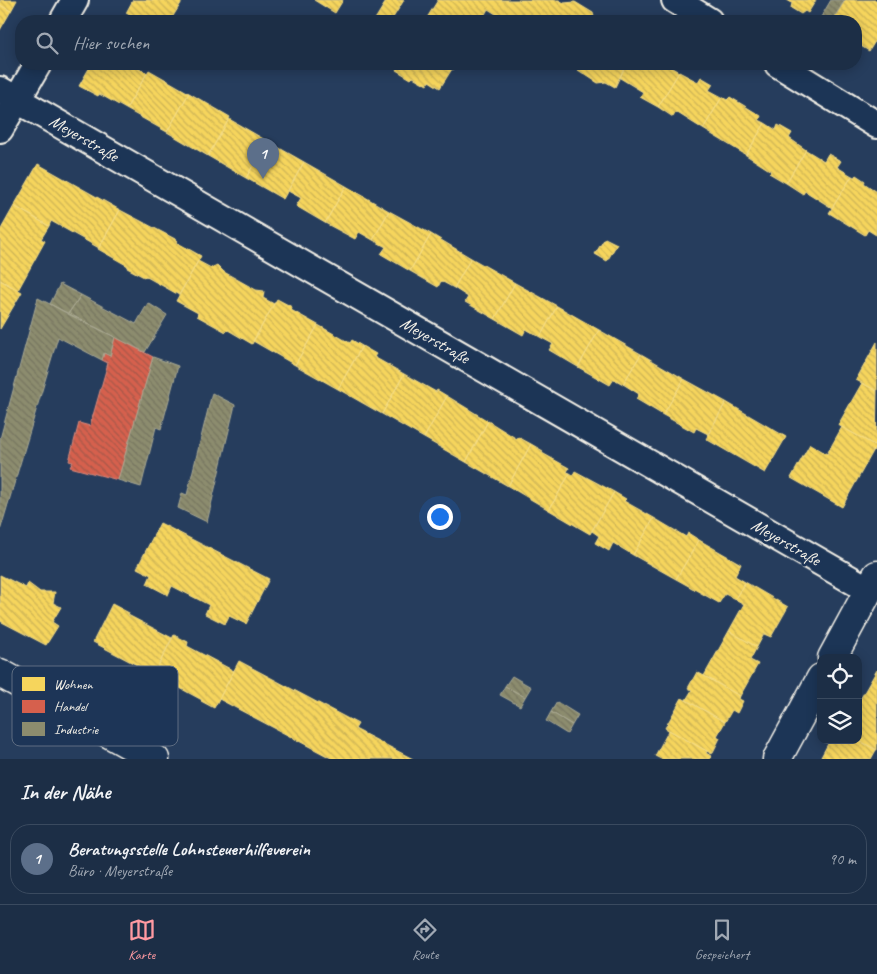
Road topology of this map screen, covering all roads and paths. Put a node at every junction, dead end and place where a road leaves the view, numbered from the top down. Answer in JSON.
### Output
{"nodes":[{"id":1,"x":75,"y":0,"type":"edge"},
{"id":2,"x":675,"y":0,"type":"edge"},
{"id":3,"x":66,"y":15,"type":"edge"},
{"id":4,"x":699,"y":15,"type":"edge"},
{"id":5,"x":32,"y":70,"type":"edge"},
{"id":6,"x":788,"y":70,"type":"edge"},
{"id":7,"x":9,"y":95,"type":"edge"},
{"id":8,"x":877,"y":125,"type":"edge"},
{"id":9,"x":0,"y":130,"type":"edge"},
{"id":10,"x":873,"y":583,"type":"edge"},
{"id":11,"x":834,"y":654,"type":"edge"},
{"id":12,"x":0,"y":673,"type":"edge"},
{"id":13,"x":12,"y":680,"type":"edge"},
{"id":14,"x":817,"y":685,"type":"edge"},
{"id":15,"x":132,"y":746,"type":"edge"},
{"id":16,"x":155,"y":759,"type":"edge"},
{"id":17,"x":777,"y":759,"type":"edge"}],
"edges":[{"from":1,"to":3,"type":"street"},
{"from":2,"to":4,"type":"street"},
{"from":5,"to":7,"type":"street"},
{"from":6,"to":8,"type":"street"},
{"from":7,"to":9,"type":"street"},
{"from":7,"to":10,"type":"street","name":"Meyerstraße"},
{"from":10,"to":11,"type":"street"},
{"from":12,"to":13,"type":"street"},
{"from":14,"to":17,"type":"street"},
{"from":15,"to":16,"type":"street"}]}
